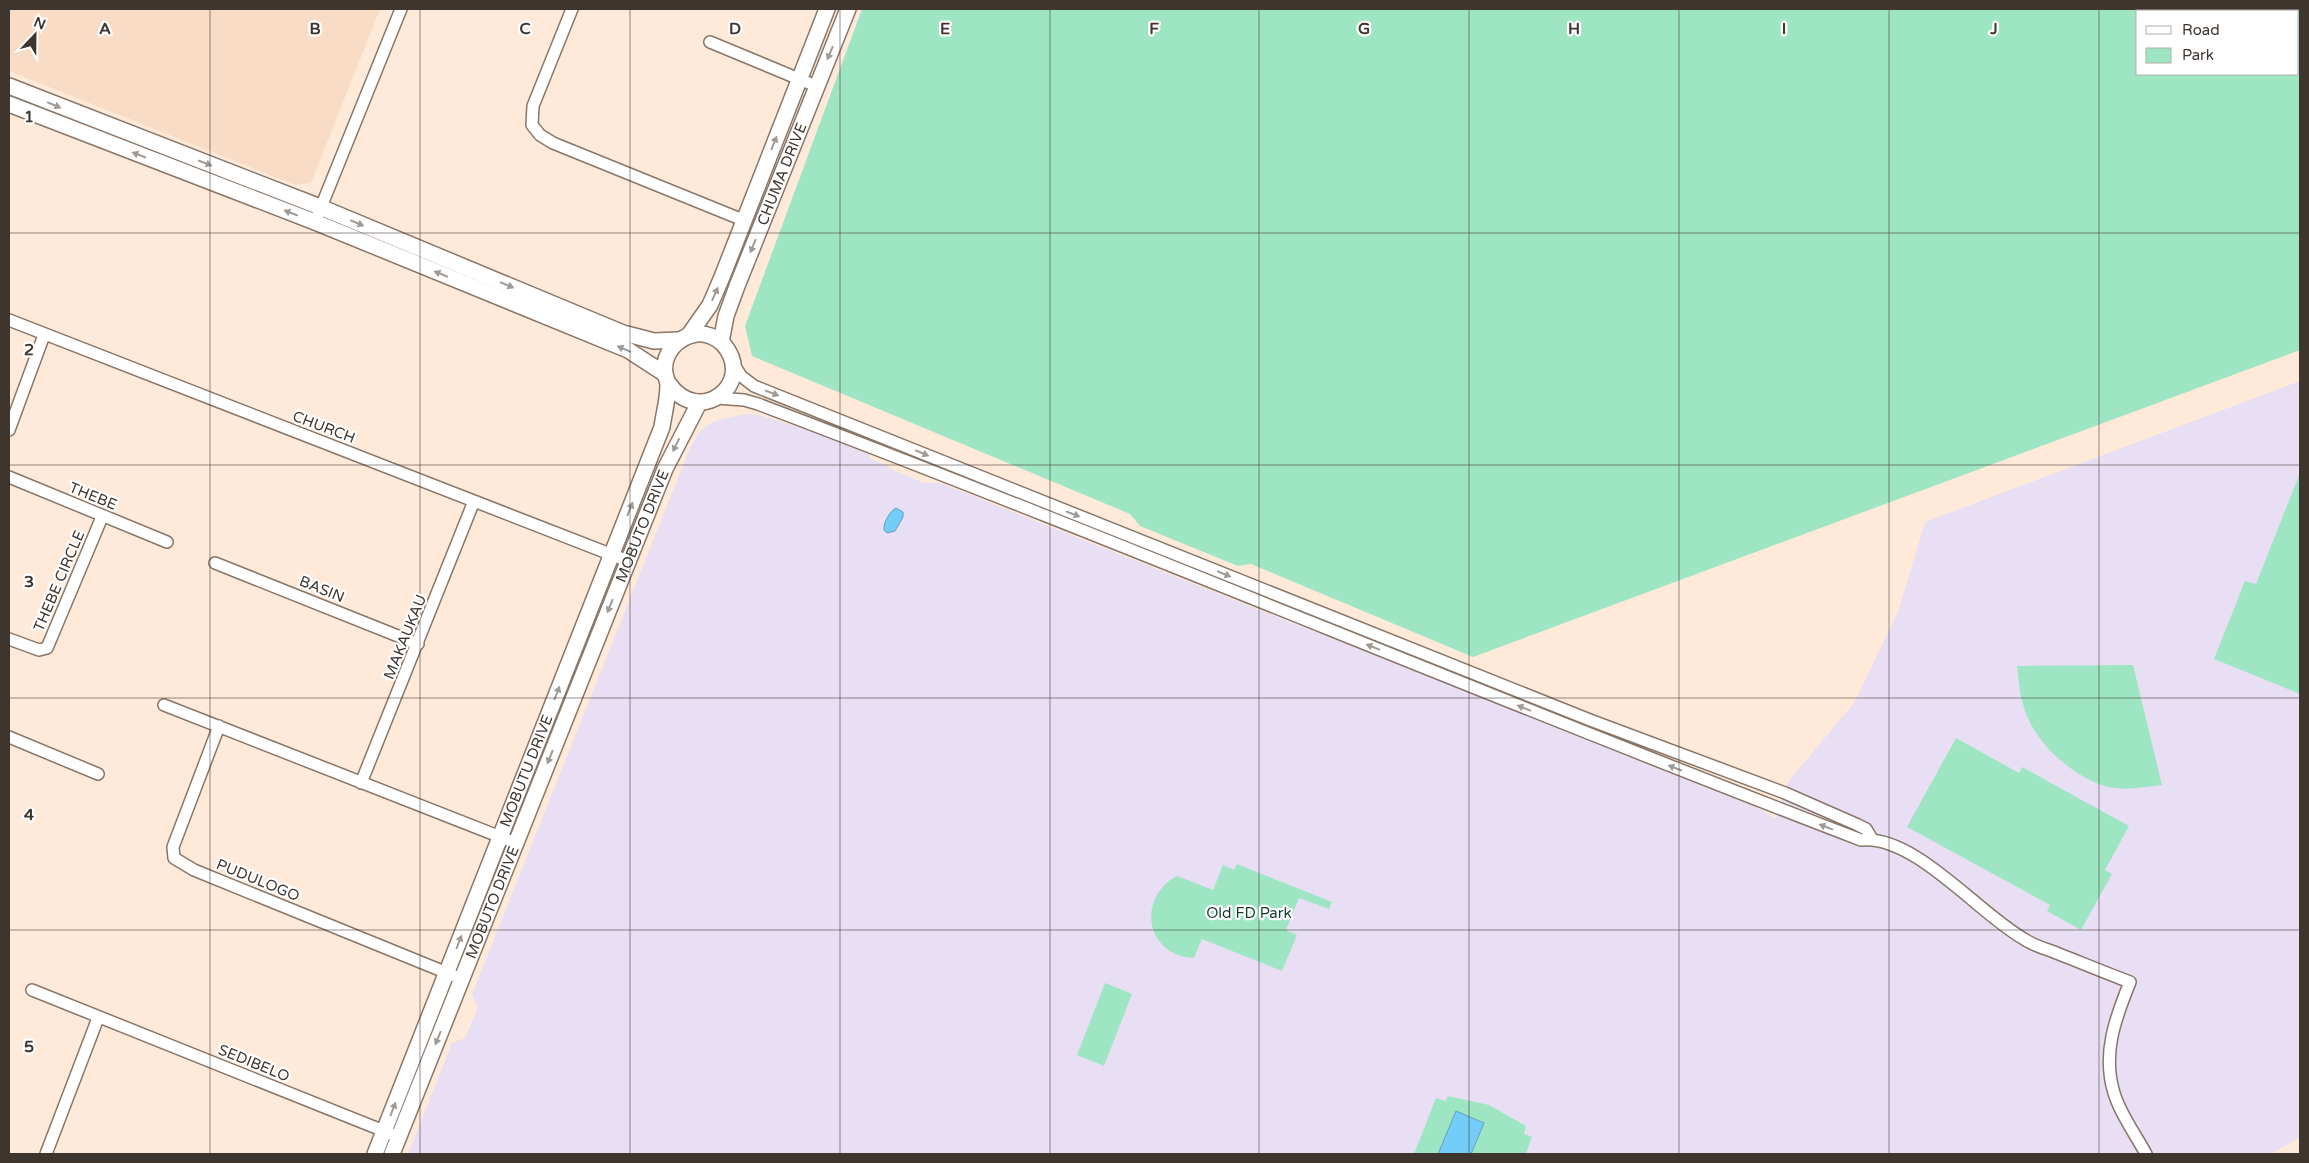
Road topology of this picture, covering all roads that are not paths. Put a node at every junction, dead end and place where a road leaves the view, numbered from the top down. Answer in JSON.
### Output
{"nodes":[{"id":1,"x":401,"y":9,"type":"edge"},
{"id":2,"x":572,"y":9,"type":"edge"},
{"id":3,"x":827,"y":9,"type":"edge"},
{"id":4,"x":848,"y":9,"type":"edge"},
{"id":5,"x":710,"y":42,"type":"dead end"},
{"id":6,"x":799,"y":79,"type":"junction"},
{"id":7,"x":9,"y":86,"type":"edge"},
{"id":8,"x":816,"y":86,"type":"junction"},
{"id":9,"x":9,"y":104,"type":"edge"},
{"id":10,"x":320,"y":207,"type":"junction"},
{"id":11,"x":744,"y":220,"type":"junction"},
{"id":12,"x":315,"y":222,"type":"junction"},
{"id":13,"x":9,"y":320,"type":"edge"},
{"id":14,"x":44,"y":334,"type":"junction"},
{"id":15,"x":684,"y":338,"type":"junction"},
{"id":16,"x":721,"y":342,"type":"junction"},
{"id":17,"x":734,"y":365,"type":"junction"},
{"id":18,"x":667,"y":379,"type":"junction"},
{"id":19,"x":716,"y":398,"type":"junction"},
{"id":20,"x":699,"y":403,"type":"junction"},
{"id":21,"x":9,"y":430,"type":"edge"},
{"id":22,"x":9,"y":478,"type":"edge"},
{"id":23,"x":474,"y":501,"type":"junction"},
{"id":24,"x":102,"y":517,"type":"junction"},
{"id":25,"x":166,"y":542,"type":"dead end"},
{"id":26,"x":611,"y":554,"type":"junction"},
{"id":27,"x":628,"y":561,"type":"junction"},
{"id":28,"x":215,"y":563,"type":"dead end"},
{"id":29,"x":9,"y":639,"type":"edge"},
{"id":30,"x":418,"y":644,"type":"junction"},
{"id":31,"x":164,"y":705,"type":"dead end"},
{"id":32,"x":1590,"y":720,"type":"junction"},
{"id":33,"x":219,"y":726,"type":"junction"},
{"id":34,"x":1584,"y":733,"type":"junction"},
{"id":35,"x":9,"y":737,"type":"edge"},
{"id":36,"x":98,"y":774,"type":"dead end"},
{"id":37,"x":1756,"y":782,"type":"junction"},
{"id":38,"x":361,"y":783,"type":"junction"},
{"id":39,"x":1751,"y":797,"type":"junction"},
{"id":40,"x":500,"y":838,"type":"junction"},
{"id":41,"x":1872,"y":839,"type":"junction"},
{"id":42,"x":516,"y":844,"type":"junction"},
{"id":43,"x":447,"y":972,"type":"junction"},
{"id":44,"x":462,"y":979,"type":"junction"},
{"id":45,"x":32,"y":990,"type":"dead end"},
{"id":46,"x":437,"y":998,"type":"junction"},
{"id":47,"x":452,"y":1004,"type":"junction"},
{"id":48,"x":98,"y":1018,"type":"junction"},
{"id":49,"x":384,"y":1131,"type":"junction"},
{"id":50,"x":399,"y":1137,"type":"junction"},
{"id":51,"x":46,"y":1154,"type":"edge"},
{"id":52,"x":375,"y":1154,"type":"edge"},
{"id":53,"x":392,"y":1154,"type":"edge"},
{"id":54,"x":2146,"y":1154,"type":"edge"}],
"edges":[{"from":1,"to":10,"type":"street"},
{"from":2,"to":11,"type":"street"},
{"from":3,"to":6,"type":"main road","name":"CHUMA DRIVE"},
{"from":4,"to":8,"type":"main road","name":"CHUMA DRIVE","one_way":true},
{"from":5,"to":6,"type":"street"},
{"from":6,"to":8,"type":"street"},
{"from":11,"to":6,"type":"main road","name":"CHUMA DRIVE","one_way":true},
{"from":7,"to":10,"type":"main road","one_way":true},
{"from":8,"to":16,"type":"main road","name":"CHUMA DRIVE","one_way":true},
{"from":12,"to":9,"type":"main road","one_way":true},
{"from":10,"to":12,"type":"street"},
{"from":10,"to":15,"type":"main road","one_way":true},
{"from":15,"to":11,"type":"main road","name":"CHUMA DRIVE","one_way":true},
{"from":18,"to":12,"type":"main road","one_way":true},
{"from":13,"to":14,"type":"street","name":"CHURCH"},
{"from":14,"to":21,"type":"street"},
{"from":14,"to":23,"type":"street","name":"CHURCH"},
{"from":15,"to":16,"type":"main road"},
{"from":15,"to":18,"type":"main road"},
{"from":16,"to":17,"type":"main road"},
{"from":17,"to":19,"type":"main road"},
{"from":17,"to":32,"type":"street","one_way":true},
{"from":18,"to":20,"type":"main road"},
{"from":26,"to":18,"type":"main road","name":"MOBUTU DRIVE","one_way":true},
{"from":19,"to":20,"type":"main road"},
{"from":34,"to":19,"type":"street","one_way":true},
{"from":20,"to":27,"type":"main road","name":"MOBUTO DRIVE","one_way":true},
{"from":22,"to":24,"type":"street","name":"THEBE"},
{"from":23,"to":26,"type":"street","name":"CHURCH"},
{"from":23,"to":30,"type":"street","name":"MAKAUKAU"},
{"from":24,"to":25,"type":"street","name":"THEBE"},
{"from":24,"to":29,"type":"street","name":"THEBE CIRCLE"},
{"from":26,"to":27,"type":"street","name":"CHURCH"},
{"from":40,"to":26,"type":"main road","name":"MOBUTU DRIVE","one_way":true},
{"from":27,"to":42,"type":"main road","name":"MOBUTO DRIVE","one_way":true},
{"from":28,"to":30,"type":"street","name":"BASIN"},
{"from":30,"to":38,"type":"street","name":"MAKAUKAU"},
{"from":31,"to":33,"type":"street"},
{"from":32,"to":34,"type":"street"},
{"from":32,"to":37,"type":"street"},
{"from":33,"to":38,"type":"street"},
{"from":33,"to":43,"type":"street","name":"PUDULOGO"},
{"from":39,"to":34,"type":"street","one_way":true},
{"from":35,"to":36,"type":"street"},
{"from":37,"to":39,"type":"street"},
{"from":37,"to":41,"type":"street"},
{"from":38,"to":40,"type":"street"},
{"from":41,"to":39,"type":"street","one_way":true},
{"from":40,"to":42,"type":"street"},
{"from":43,"to":40,"type":"main road","name":"MOBUTU DRIVE","one_way":true},
{"from":41,"to":54,"type":"street"},
{"from":42,"to":44,"type":"main road","name":"MOBUTO DRIVE"},
{"from":43,"to":44,"type":"street","name":"PUDULOGO"},
{"from":43,"to":46,"type":"main road","name":"MOBUTU DRIVE"},
{"from":44,"to":47,"type":"main road","name":"MOBUTO DRIVE"},
{"from":45,"to":48,"type":"street","name":"SEDIBELO"},
{"from":46,"to":47,"type":"main road"},
{"from":49,"to":46,"type":"main road","name":"MOBUTU DRIVE","one_way":true},
{"from":47,"to":50,"type":"main road","name":"MOBUTO DRIVE","one_way":true},
{"from":48,"to":49,"type":"street","name":"SEDIBELO"},
{"from":48,"to":51,"type":"street"},
{"from":49,"to":50,"type":"street","name":"SEDIBELO"},
{"from":49,"to":52,"type":"main road","name":"MOBUTU DRIVE"},
{"from":50,"to":53,"type":"main road","name":"MOBUTO DRIVE"}]}
